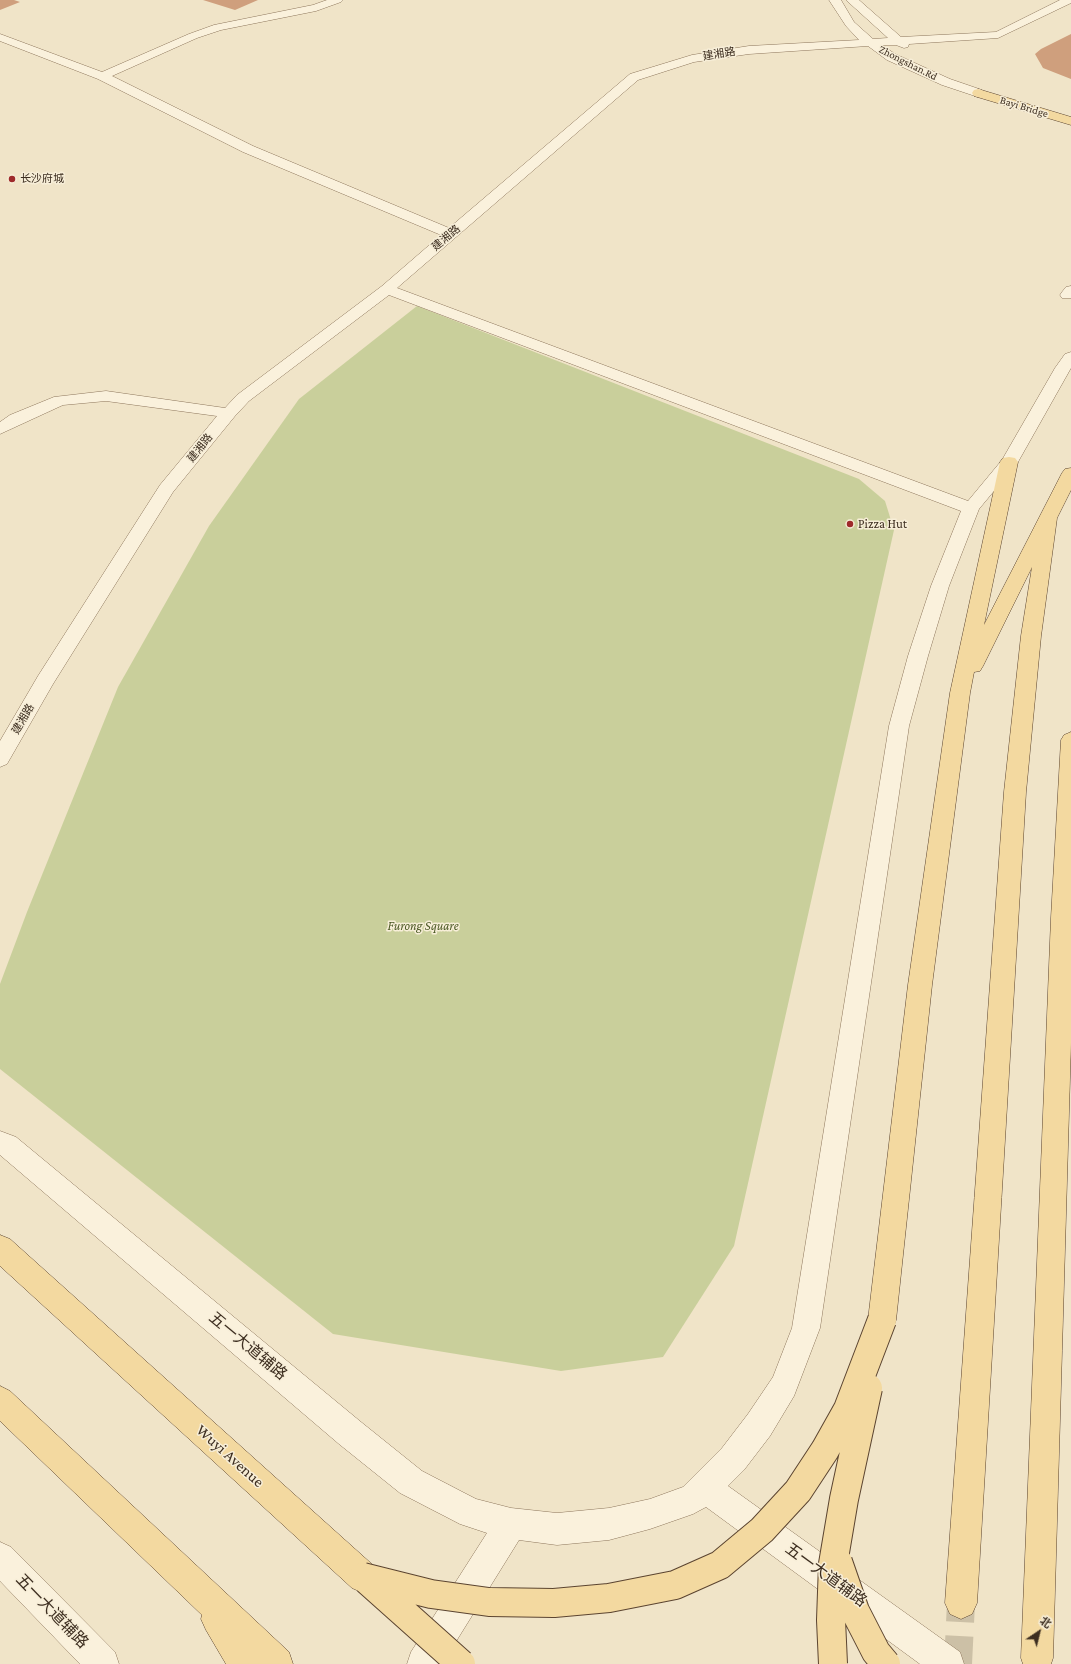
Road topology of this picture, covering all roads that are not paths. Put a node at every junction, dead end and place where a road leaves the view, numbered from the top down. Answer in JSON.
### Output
{"nodes":[{"id":1,"x":337,"y":0,"type":"edge"},
{"id":2,"x":835,"y":0,"type":"edge"},
{"id":3,"x":852,"y":0,"type":"edge"},
{"id":4,"x":1069,"y":0,"type":"edge"},
{"id":5,"x":0,"y":37,"type":"edge"},
{"id":6,"x":899,"y":41,"type":"junction"},
{"id":7,"x":870,"y":43,"type":"junction"},
{"id":8,"x":914,"y":51,"type":"dead end"},
{"id":9,"x":102,"y":76,"type":"junction"},
{"id":10,"x":978,"y":93,"type":"joint"},
{"id":11,"x":1071,"y":121,"type":"edge"},
{"id":12,"x":451,"y":234,"type":"junction"},
{"id":13,"x":387,"y":289,"type":"junction"},
{"id":14,"x":1071,"y":357,"type":"edge"},
{"id":15,"x":229,"y":413,"type":"junction"},
{"id":16,"x":0,"y":429,"type":"edge"},
{"id":17,"x":1009,"y":462,"type":"junction"},
{"id":18,"x":1071,"y":473,"type":"edge"},
{"id":19,"x":971,"y":508,"type":"junction"},
{"id":20,"x":1049,"y":519,"type":"junction"},
{"id":21,"x":960,"y":693,"type":"junction"},
{"id":22,"x":1071,"y":740,"type":"edge"},
{"id":23,"x":0,"y":759,"type":"edge"},
{"id":24,"x":0,"y":1144,"type":"edge"},
{"id":25,"x":0,"y":1248,"type":"edge"},
{"id":26,"x":882,"y":1320,"type":"junction"},
{"id":27,"x":0,"y":1401,"type":"edge"},
{"id":28,"x":704,"y":1487,"type":"junction"},
{"id":29,"x":511,"y":1524,"type":"junction"},
{"id":30,"x":835,"y":1553,"type":"junction"},
{"id":31,"x":0,"y":1558,"type":"edge"},
{"id":32,"x":363,"y":1577,"type":"junction"},
{"id":33,"x":198,"y":1589,"type":"junction"},
{"id":34,"x":961,"y":1603,"type":"tunnel mouth"},
{"id":35,"x":1037,"y":1658,"type":"dead end"},
{"id":36,"x":103,"y":1664,"type":"edge"},
{"id":37,"x":245,"y":1664,"type":"edge"},
{"id":38,"x":277,"y":1664,"type":"edge"},
{"id":39,"x":423,"y":1664,"type":"edge"},
{"id":40,"x":461,"y":1664,"type":"edge"},
{"id":41,"x":833,"y":1664,"type":"edge"},
{"id":42,"x":886,"y":1664,"type":"edge"},
{"id":43,"x":948,"y":1664,"type":"edge"}],
"edges":[{"from":1,"to":9,"type":"street"},
{"from":2,"to":7,"type":"street","name":"Zhongshan.Rd"},
{"from":3,"to":6,"type":"street","name":"Zhongshan.Rd"},
{"from":4,"to":6,"type":"street","name":"建湘路"},
{"from":5,"to":9,"type":"street"},
{"from":6,"to":7,"type":"street","name":"建湘路"},
{"from":6,"to":8,"type":"street","name":"Zhongshan.Rd"},
{"from":7,"to":10,"type":"street","name":"Zhongshan.Rd"},
{"from":7,"to":12,"type":"street","name":"建湘路"},
{"from":9,"to":12,"type":"street"},
{"from":10,"to":11,"type":"main road","name":"Bayi Bridge"},
{"from":12,"to":13,"type":"street","name":"建湘路"},
{"from":13,"to":15,"type":"street","name":"建湘路"},
{"from":13,"to":19,"type":"street"},
{"from":14,"to":17,"type":"street","name":"五一大道辅路"},
{"from":15,"to":16,"type":"street"},
{"from":15,"to":23,"type":"street","name":"建湘路"},
{"from":17,"to":19,"type":"street","name":"五一大道辅路"},
{"from":17,"to":21,"type":"main road"},
{"from":18,"to":20,"type":"main road"},
{"from":19,"to":28,"type":"street","name":"五一大道辅路"},
{"from":20,"to":21,"type":"main road"},
{"from":20,"to":34,"type":"main road"},
{"from":21,"to":26,"type":"main road"},
{"from":22,"to":35,"type":"main road"},
{"from":24,"to":29,"type":"street","name":"五一大道辅路"},
{"from":25,"to":32,"type":"main road","name":"Wuyi Avenue"},
{"from":26,"to":30,"type":"main road","bridge":true},
{"from":26,"to":32,"type":"main road","bridge":true},
{"from":27,"to":33,"type":"main road"},
{"from":28,"to":29,"type":"street","name":"五一大道辅路"},
{"from":28,"to":43,"type":"street","name":"五一大道辅路"},
{"from":29,"to":39,"type":"street"},
{"from":30,"to":41,"type":"main road","bridge":true},
{"from":30,"to":42,"type":"main road","bridge":true},
{"from":31,"to":36,"type":"street","name":"五一大道辅路"},
{"from":32,"to":40,"type":"main road","name":"Wuyi Avenue","bridge":true},
{"from":33,"to":37,"type":"main road"},
{"from":33,"to":38,"type":"main road"}]}
